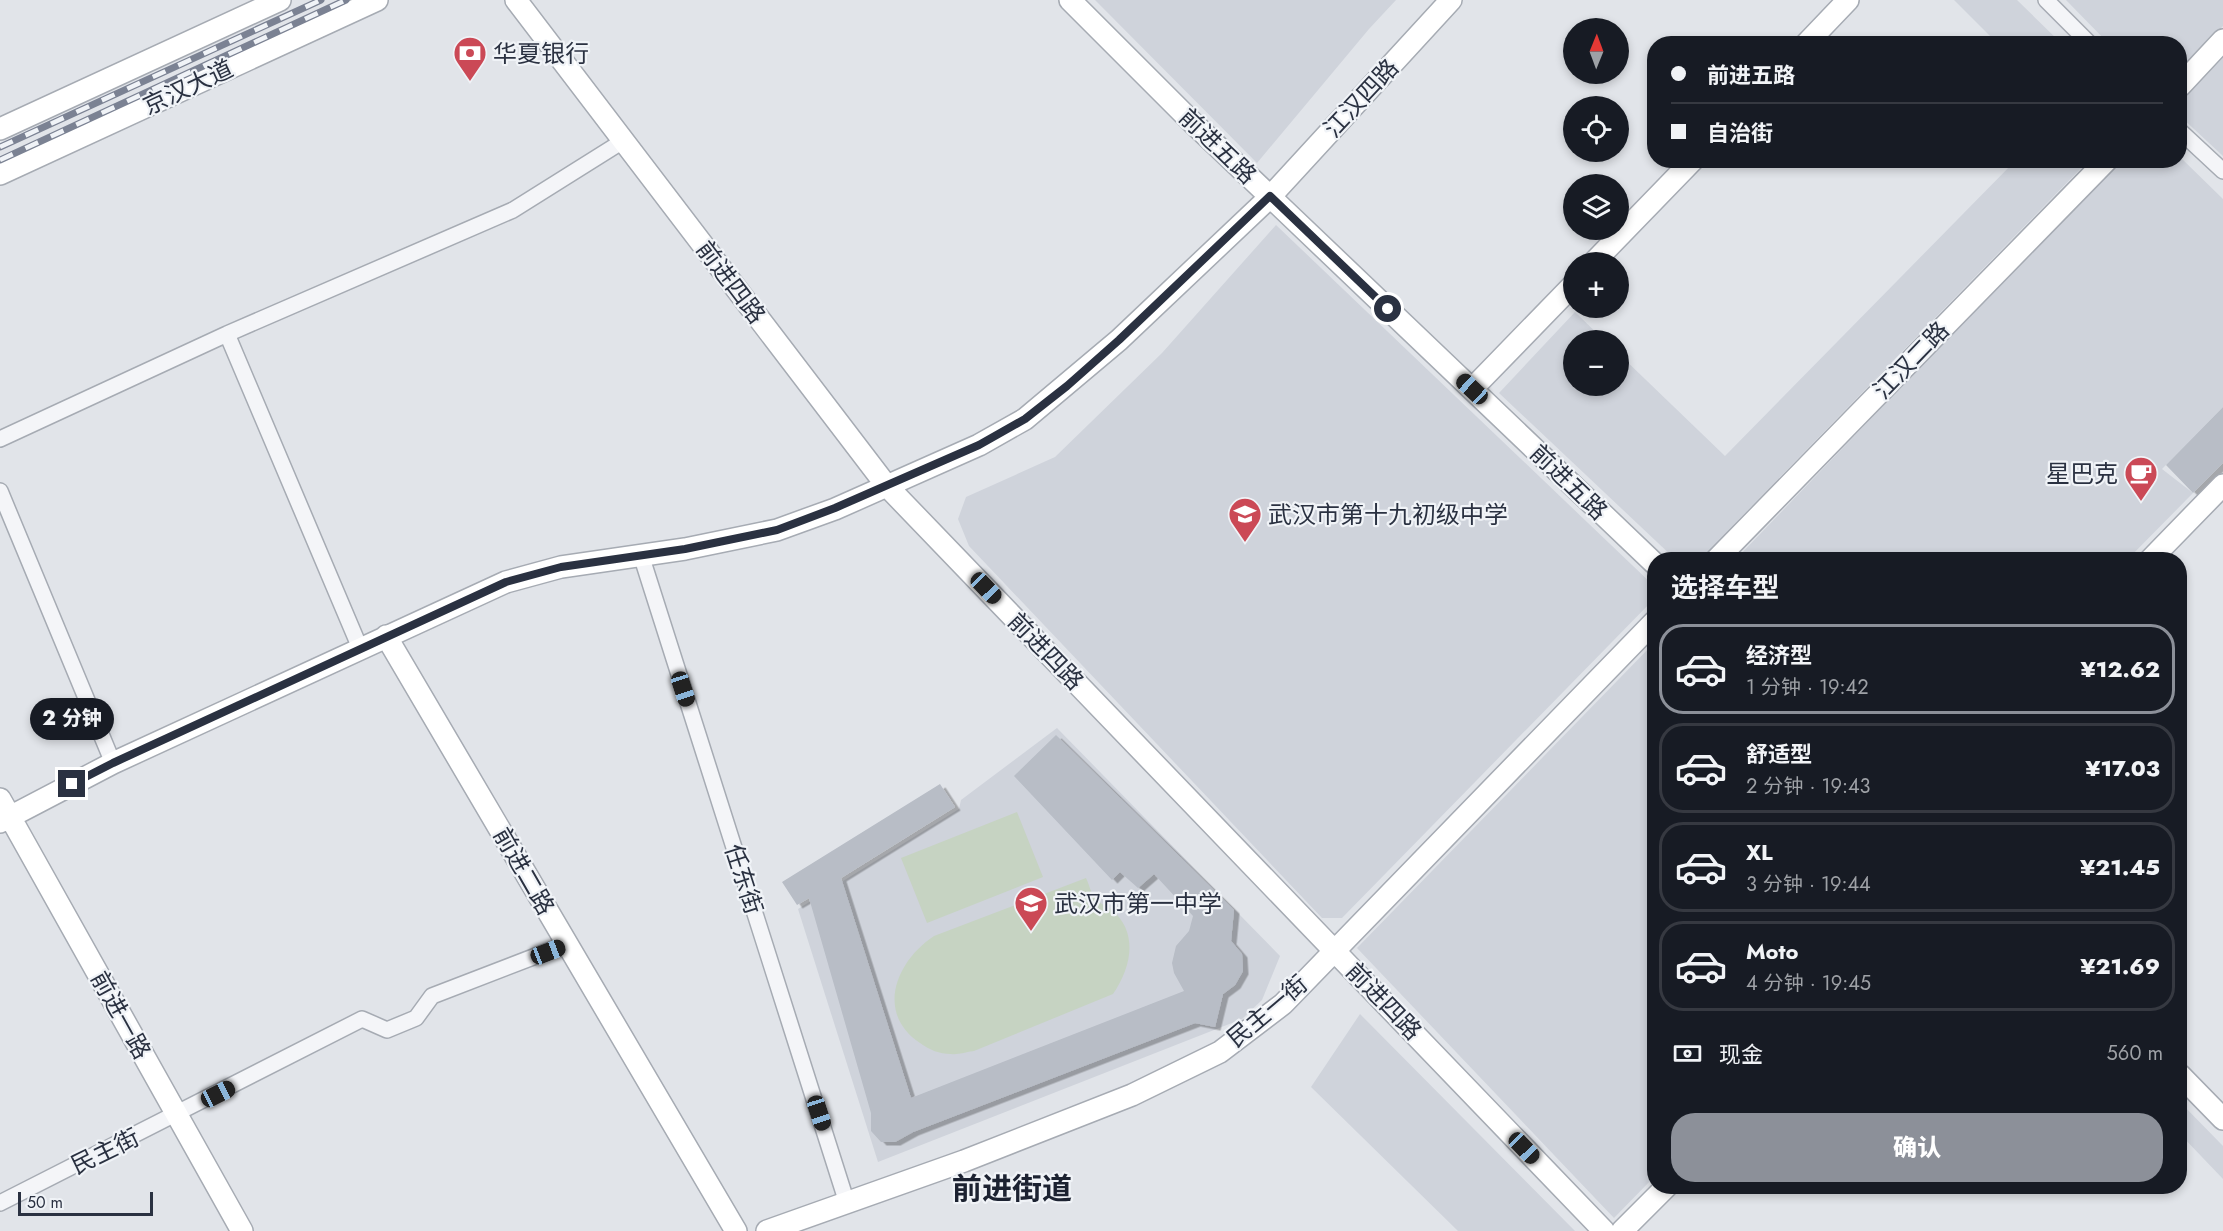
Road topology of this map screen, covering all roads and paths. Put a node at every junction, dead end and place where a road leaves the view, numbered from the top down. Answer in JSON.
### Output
{"nodes":[{"id":1,"x":280,"y":0,"type":"edge"},
{"id":2,"x":377,"y":0,"type":"edge"},
{"id":3,"x":516,"y":0,"type":"edge"},
{"id":4,"x":1071,"y":0,"type":"edge"},
{"id":5,"x":1451,"y":0,"type":"edge"},
{"id":6,"x":1848,"y":0,"type":"edge"},
{"id":7,"x":2046,"y":0,"type":"edge"},
{"id":8,"x":1814,"y":36,"type":"edge"},
{"id":9,"x":2082,"y":36,"type":"edge"},
{"id":10,"x":2223,"y":40,"type":"edge"},
{"id":11,"x":2187,"y":79,"type":"edge"},
{"id":12,"x":0,"y":129,"type":"edge"},
{"id":13,"x":2187,"y":138,"type":"edge"},
{"id":14,"x":623,"y":141,"type":"junction"},
{"id":15,"x":1685,"y":168,"type":"edge"},
{"id":16,"x":2099,"y":168,"type":"edge"},
{"id":17,"x":2223,"y":171,"type":"edge"},
{"id":18,"x":0,"y":174,"type":"edge"},
{"id":19,"x":1270,"y":196,"type":"junction"},
{"id":20,"x":1604,"y":252,"type":"edge"},
{"id":21,"x":1563,"y":295,"type":"edge"},
{"id":22,"x":227,"y":334,"type":"junction"},
{"id":23,"x":1472,"y":389,"type":"junction"},
{"id":24,"x":0,"y":439,"type":"edge"},
{"id":25,"x":886,"y":485,"type":"junction"},
{"id":26,"x":2223,"y":485,"type":"edge"},
{"id":27,"x":0,"y":491,"type":"edge"},
{"id":28,"x":1724,"y":552,"type":"edge"},
{"id":29,"x":2158,"y":552,"type":"edge"},
{"id":30,"x":641,"y":555,"type":"junction"},
{"id":31,"x":1647,"y":556,"type":"edge"},
{"id":32,"x":1647,"y":629,"type":"edge"},
{"id":33,"x":386,"y":636,"type":"junction"},
{"id":34,"x":360,"y":648,"type":"junction"},
{"id":35,"x":113,"y":763,"type":"junction"},
{"id":36,"x":3,"y":813,"type":"edge"},
{"id":37,"x":567,"y":944,"type":"junction"},
{"id":38,"x":1335,"y":950,"type":"junction"},
{"id":39,"x":2187,"y":1082,"type":"edge"},
{"id":40,"x":177,"y":1115,"type":"junction"},
{"id":41,"x":2223,"y":1119,"type":"edge"},
{"id":42,"x":1659,"y":1194,"type":"edge"},
{"id":43,"x":0,"y":1203,"type":"edge"},
{"id":44,"x":847,"y":1203,"type":"junction"},
{"id":45,"x":242,"y":1231,"type":"edge"},
{"id":46,"x":736,"y":1231,"type":"edge"},
{"id":47,"x":767,"y":1231,"type":"edge"},
{"id":48,"x":1604,"y":1231,"type":"edge"},
{"id":49,"x":1622,"y":1231,"type":"edge"}],
"edges":[{"from":1,"to":12,"type":"street","name":"京汉大道"},
{"from":2,"to":18,"type":"street","name":"京汉大道"},
{"from":3,"to":14,"type":"street","name":"前进四路"},
{"from":4,"to":19,"type":"street","name":"前进五路"},
{"from":5,"to":19,"type":"street","name":"江汉四路"},
{"from":6,"to":8,"type":"street"},
{"from":7,"to":9,"type":"street"},
{"from":10,"to":11,"type":"street"},
{"from":13,"to":17,"type":"street"},
{"from":14,"to":22,"type":"street"},
{"from":14,"to":25,"type":"street","name":"前进四路"},
{"from":15,"to":20,"type":"street"},
{"from":16,"to":28,"type":"street","name":"江汉二路"},
{"from":19,"to":23,"type":"street","name":"前进五路"},
{"from":19,"to":25,"type":"street","name":"江汉四路"},
{"from":21,"to":23,"type":"street"},
{"from":22,"to":24,"type":"street"},
{"from":22,"to":34,"type":"street"},
{"from":23,"to":31,"type":"street","name":"前进五路"},
{"from":25,"to":30,"type":"street","name":"江汉四路"},
{"from":25,"to":38,"type":"street","name":"前进四路"},
{"from":26,"to":29,"type":"street"},
{"from":27,"to":35,"type":"street"},
{"from":30,"to":33,"type":"street","name":"江汉四路"},
{"from":30,"to":44,"type":"street","name":"任东街"},
{"from":32,"to":38,"type":"street","name":"民主一街"},
{"from":33,"to":34,"type":"street","name":"江汉四路"},
{"from":33,"to":37,"type":"street","name":"前进二路"},
{"from":34,"to":35,"type":"street","name":"江汉四路"},
{"from":35,"to":36,"type":"street","name":"江汉四路"},
{"from":36,"to":40,"type":"street","name":"前进一路"},
{"from":37,"to":40,"type":"street","name":"民主街"},
{"from":37,"to":46,"type":"street","name":"前进二路"},
{"from":38,"to":44,"type":"street","name":"民主一街"},
{"from":38,"to":48,"type":"street","name":"前进四路"},
{"from":39,"to":41,"type":"street"},
{"from":40,"to":43,"type":"street","name":"民主街"},
{"from":40,"to":45,"type":"street","name":"前进一路"},
{"from":42,"to":49,"type":"street"},
{"from":44,"to":47,"type":"street","name":"民主一街"}]}
